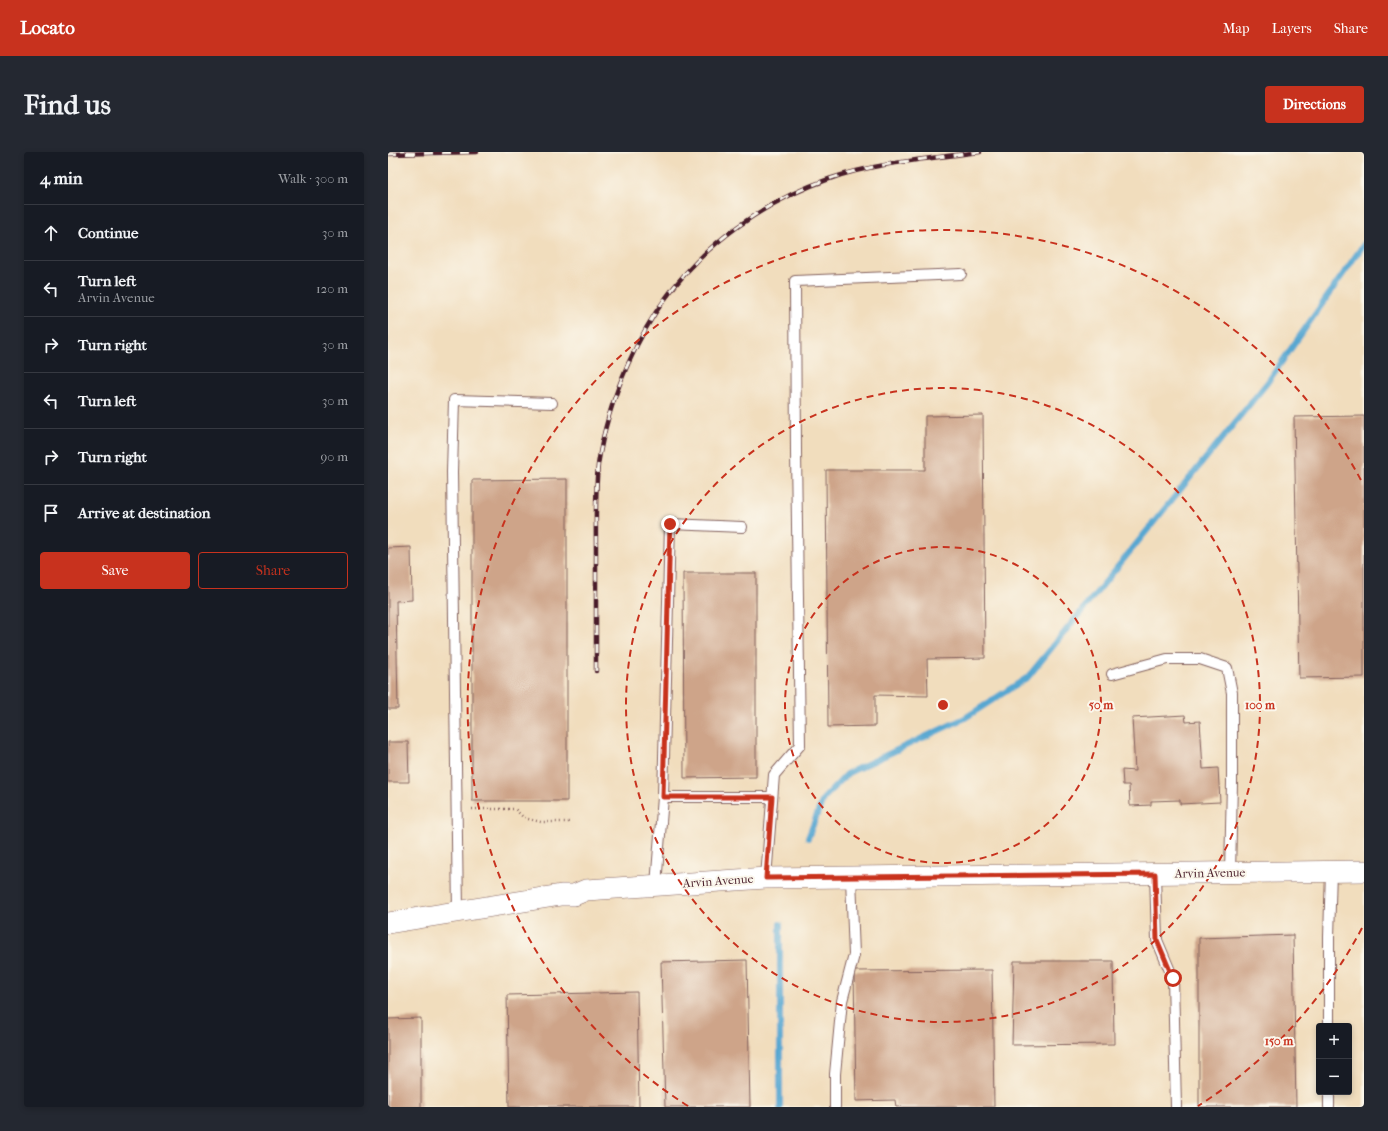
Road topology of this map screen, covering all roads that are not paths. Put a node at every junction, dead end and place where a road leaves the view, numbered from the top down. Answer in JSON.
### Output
{"nodes":[{"id":1,"x":961,"y":274,"type":"dead end"},
{"id":2,"x":552,"y":402,"type":"dead end"},
{"id":3,"x":742,"y":527,"type":"dead end"},
{"id":4,"x":1112,"y":674,"type":"dead end"},
{"id":5,"x":663,"y":797,"type":"junction"},
{"id":6,"x":772,"y":797,"type":"junction"},
{"id":7,"x":1331,"y":871,"type":"junction"},
{"id":8,"x":1364,"y":871,"type":"edge"},
{"id":9,"x":1230,"y":873,"type":"junction"},
{"id":10,"x":1155,"y":874,"type":"junction"},
{"id":11,"x":766,"y":878,"type":"junction"},
{"id":12,"x":851,"y":878,"type":"junction"},
{"id":13,"x":656,"y":885,"type":"junction"},
{"id":14,"x":458,"y":912,"type":"junction"},
{"id":15,"x":388,"y":923,"type":"edge"},
{"id":16,"x":1329,"y":1023,"type":"edge"},
{"id":17,"x":1329,"y":1095,"type":"edge"},
{"id":18,"x":835,"y":1107,"type":"edge"},
{"id":19,"x":1176,"y":1107,"type":"edge"},
{"id":20,"x":1329,"y":1107,"type":"edge"}],
"edges":[{"from":1,"to":6,"type":"lane"},
{"from":2,"to":14,"type":"lane"},
{"from":3,"to":5,"type":"lane"},
{"from":4,"to":9,"type":"lane"},
{"from":5,"to":6,"type":"lane"},
{"from":5,"to":13,"type":"lane"},
{"from":6,"to":11,"type":"lane"},
{"from":7,"to":8,"type":"street","name":"Arvin Avenue"},
{"from":7,"to":9,"type":"street","name":"Arvin Avenue"},
{"from":7,"to":16,"type":"lane"},
{"from":9,"to":10,"type":"street","name":"Arvin Avenue"},
{"from":10,"to":12,"type":"street","name":"Arvin Avenue"},
{"from":10,"to":19,"type":"lane"},
{"from":11,"to":12,"type":"street","name":"Arvin Avenue"},
{"from":11,"to":13,"type":"street","name":"Arvin Avenue"},
{"from":12,"to":18,"type":"lane"},
{"from":13,"to":14,"type":"street","name":"Arvin Avenue"},
{"from":14,"to":15,"type":"street","name":"Arvin Avenue"},
{"from":17,"to":20,"type":"lane"}]}
